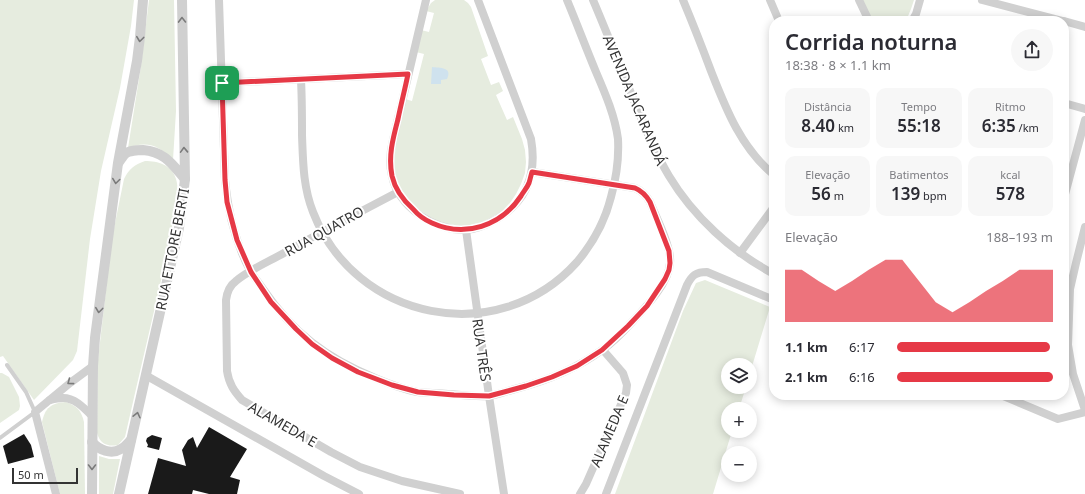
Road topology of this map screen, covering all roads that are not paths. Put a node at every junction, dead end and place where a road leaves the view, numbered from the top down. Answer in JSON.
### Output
{"nodes":[{"id":1,"x":143,"y":0,"type":"edge"},
{"id":2,"x":182,"y":0,"type":"edge"},
{"id":3,"x":219,"y":0,"type":"edge"},
{"id":4,"x":426,"y":0,"type":"edge"},
{"id":5,"x":478,"y":0,"type":"edge"},
{"id":6,"x":567,"y":0,"type":"edge"},
{"id":7,"x":593,"y":0,"type":"edge"},
{"id":8,"x":683,"y":0,"type":"edge"},
{"id":9,"x":770,"y":0,"type":"edge"},
{"id":10,"x":859,"y":0,"type":"edge"},
{"id":11,"x":920,"y":0,"type":"edge"},
{"id":12,"x":982,"y":0,"type":"edge"},
{"id":13,"x":777,"y":16,"type":"edge"},
{"id":14,"x":867,"y":16,"type":"edge"},
{"id":15,"x":915,"y":16,"type":"edge"},
{"id":16,"x":1044,"y":16,"type":"edge"},
{"id":17,"x":1069,"y":22,"type":"edge"},
{"id":18,"x":1085,"y":27,"type":"edge"},
{"id":19,"x":408,"y":74,"type":"junction"},
{"id":20,"x":301,"y":80,"type":"junction"},
{"id":21,"x":222,"y":83,"type":"junction"},
{"id":22,"x":1069,"y":104,"type":"edge"},
{"id":23,"x":1085,"y":109,"type":"edge"},
{"id":24,"x":1085,"y":120,"type":"edge"},
{"id":25,"x":118,"y":163,"type":"junction"},
{"id":26,"x":769,"y":170,"type":"edge"},
{"id":27,"x":532,"y":172,"type":"junction"},
{"id":28,"x":1069,"y":174,"type":"edge"},
{"id":29,"x":185,"y":179,"type":"junction"},
{"id":30,"x":615,"y":184,"type":"junction"},
{"id":31,"x":398,"y":192,"type":"junction"},
{"id":32,"x":769,"y":214,"type":"edge"},
{"id":33,"x":1085,"y":227,"type":"edge"},
{"id":34,"x":466,"y":230,"type":"junction"},
{"id":35,"x":322,"y":232,"type":"junction"},
{"id":36,"x":740,"y":253,"type":"junction"},
{"id":37,"x":769,"y":271,"type":"edge"},
{"id":38,"x":251,"y":272,"type":"junction"},
{"id":39,"x":769,"y":298,"type":"edge"},
{"id":40,"x":477,"y":313,"type":"junction"},
{"id":41,"x":1069,"y":317,"type":"edge"},
{"id":42,"x":602,"y":350,"type":"junction"},
{"id":43,"x":1069,"y":351,"type":"edge"},
{"id":44,"x":7,"y":365,"type":"dead end"},
{"id":45,"x":93,"y":366,"type":"junction"},
{"id":46,"x":147,"y":376,"type":"junction"},
{"id":47,"x":489,"y":396,"type":"junction"},
{"id":48,"x":49,"y":400,"type":"junction"},
{"id":49,"x":1013,"y":400,"type":"edge"},
{"id":50,"x":1085,"y":411,"type":"edge"},
{"id":51,"x":35,"y":412,"type":"junction"},
{"id":52,"x":92,"y":416,"type":"junction"},
{"id":53,"x":0,"y":438,"type":"edge"},
{"id":54,"x":131,"y":440,"type":"junction"},
{"id":55,"x":92,"y":442,"type":"junction"},
{"id":56,"x":56,"y":494,"type":"edge"},
{"id":57,"x":92,"y":494,"type":"edge"},
{"id":58,"x":120,"y":494,"type":"edge"},
{"id":59,"x":359,"y":494,"type":"edge"},
{"id":60,"x":460,"y":494,"type":"edge"},
{"id":61,"x":504,"y":494,"type":"edge"},
{"id":62,"x":580,"y":494,"type":"edge"},
{"id":63,"x":606,"y":494,"type":"edge"}],
"edges":[{"from":1,"to":25,"type":"street","one_way":true},
{"from":29,"to":2,"type":"street","name":"RUA ETTORE BERTI","one_way":true},
{"from":3,"to":21,"type":"street"},
{"from":4,"to":19,"type":"street"},
{"from":5,"to":27,"type":"street"},
{"from":6,"to":30,"type":"street"},
{"from":7,"to":36,"type":"street","name":"AVENIDA JACARANDÁ"},
{"from":8,"to":26,"type":"street"},
{"from":9,"to":13,"type":"street"},
{"from":10,"to":14,"type":"street"},
{"from":11,"to":15,"type":"street"},
{"from":12,"to":16,"type":"street"},
{"from":17,"to":18,"type":"street"},
{"from":19,"to":20,"type":"street"},
{"from":19,"to":31,"type":"street"},
{"from":20,"to":21,"type":"street"},
{"from":20,"to":35,"type":"street"},
{"from":21,"to":38,"type":"street"},
{"from":22,"to":23,"type":"street"},
{"from":24,"to":28,"type":"street"},
{"from":25,"to":29,"type":"street"},
{"from":25,"to":45,"type":"street","one_way":true},
{"from":27,"to":30,"type":"street"},
{"from":27,"to":34,"type":"street"},
{"from":29,"to":46,"type":"street","name":"RUA ETTORE BERTI"},
{"from":30,"to":40,"type":"street"},
{"from":30,"to":42,"type":"street"},
{"from":31,"to":34,"type":"street"},
{"from":31,"to":35,"type":"street","name":"RUA QUATRO"},
{"from":32,"to":36,"type":"street"},
{"from":33,"to":41,"type":"street"},
{"from":34,"to":40,"type":"street","name":"RUA TRÊS"},
{"from":35,"to":38,"type":"street","name":"RUA QUATRO"},
{"from":35,"to":40,"type":"street"},
{"from":36,"to":37,"type":"street","name":"AVENIDA JACARANDÁ"},
{"from":38,"to":47,"type":"street"},
{"from":38,"to":60,"type":"street","name":"ALAMEDA E"},
{"from":39,"to":63,"type":"street"},
{"from":40,"to":47,"type":"street","name":"RUA TRÊS"},
{"from":42,"to":47,"type":"street"},
{"from":42,"to":62,"type":"street","name":"ALAMEDA E"},
{"from":43,"to":50,"type":"street"},
{"from":44,"to":51,"type":"lane"},
{"from":45,"to":48,"type":"street","one_way":true},
{"from":45,"to":52,"type":"street"},
{"from":54,"to":46,"type":"street","name":"RUA ETTORE BERTI","one_way":true},
{"from":46,"to":59,"type":"street"},
{"from":47,"to":61,"type":"street","name":"RUA TRÊS"},
{"from":48,"to":51,"type":"street"},
{"from":48,"to":52,"type":"street"},
{"from":49,"to":50,"type":"street"},
{"from":51,"to":53,"type":"lane"},
{"from":51,"to":56,"type":"street"},
{"from":52,"to":55,"type":"street"},
{"from":54,"to":55,"type":"street"},
{"from":54,"to":58,"type":"street","name":"RUA ETTORE BERTI"},
{"from":55,"to":57,"type":"street","one_way":true}]}
